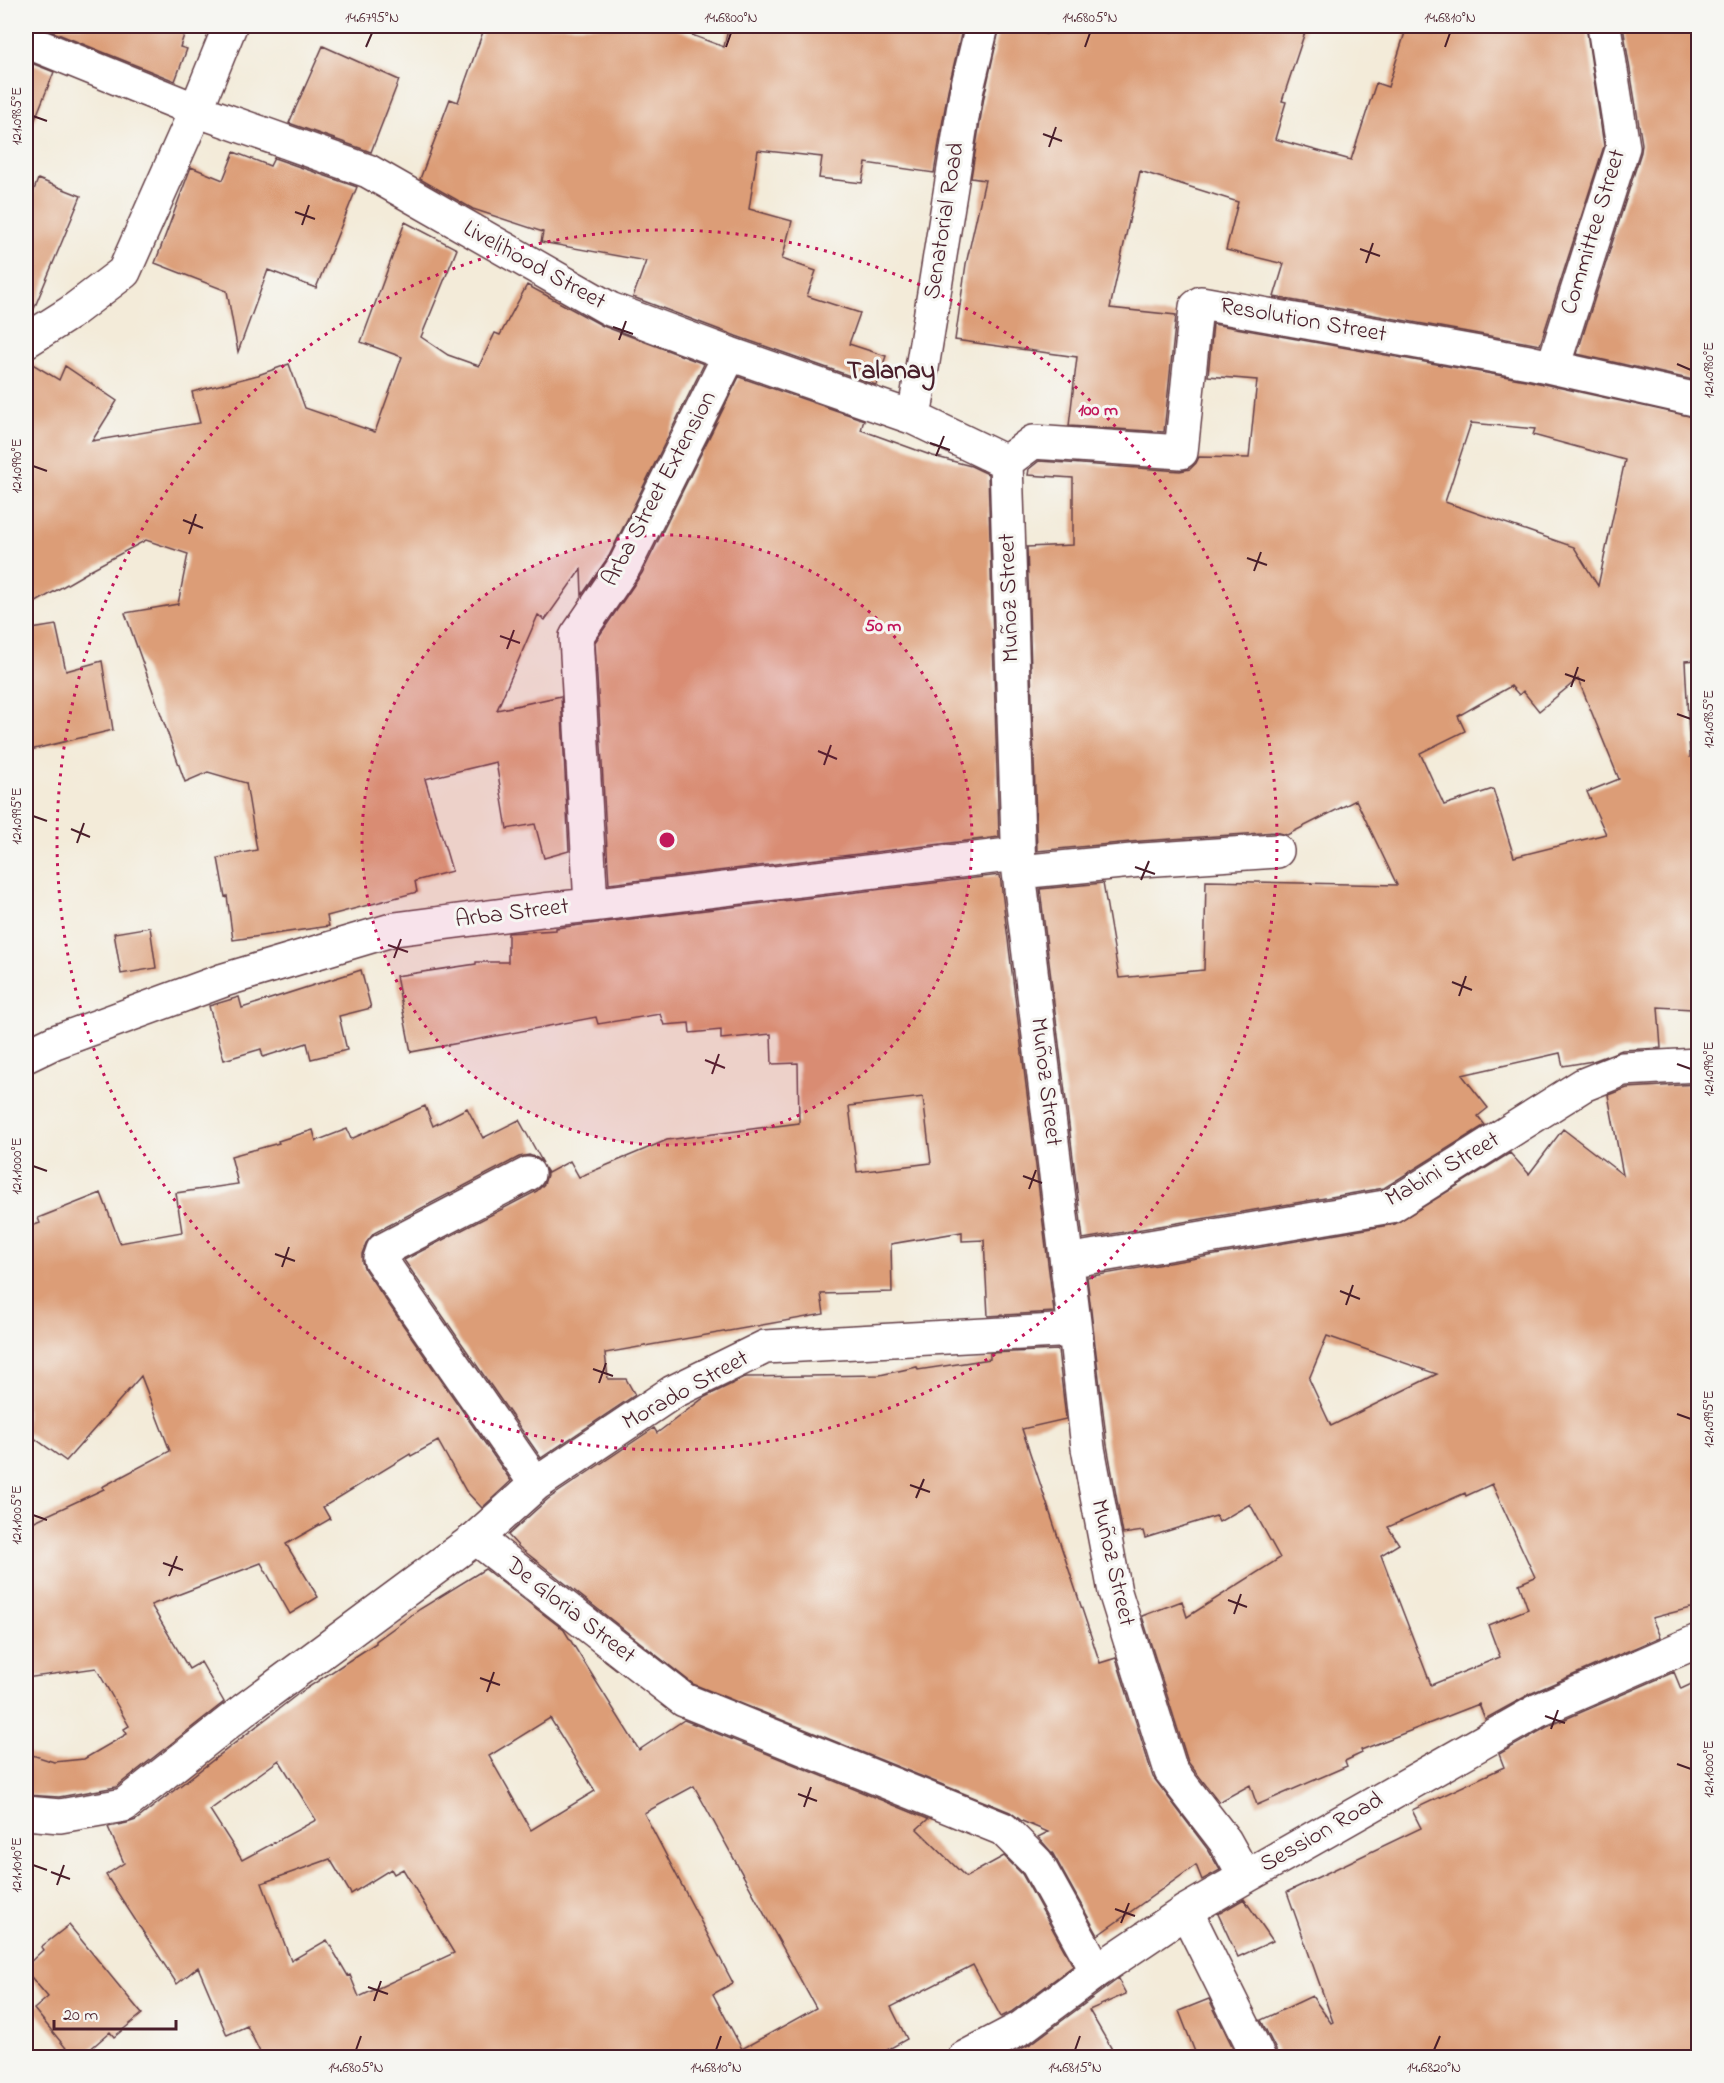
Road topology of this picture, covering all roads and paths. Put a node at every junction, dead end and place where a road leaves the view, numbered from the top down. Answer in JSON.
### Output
{"nodes":[{"id":1,"x":230,"y":26,"type":"edge"},
{"id":2,"x":982,"y":26,"type":"edge"},
{"id":3,"x":1604,"y":26,"type":"edge"},
{"id":4,"x":26,"y":40,"type":"edge"},
{"id":5,"x":196,"y":110,"type":"junction"},
{"id":6,"x":26,"y":341,"type":"edge"},
{"id":7,"x":730,"y":354,"type":"junction"},
{"id":8,"x":1552,"y":367,"type":"junction"},
{"id":9,"x":1698,"y":400,"type":"edge"},
{"id":10,"x":914,"y":418,"type":"junction"},
{"id":11,"x":1006,"y":462,"type":"junction"},
{"id":12,"x":1277,"y":851,"type":"dead end"},
{"id":13,"x":1018,"y":863,"type":"junction"},
{"id":14,"x":591,"y":905,"type":"junction"},
{"id":15,"x":26,"y":1056,"type":"edge"},
{"id":16,"x":1698,"y":1065,"type":"edge"},
{"id":17,"x":528,"y":1173,"type":"dead end"},
{"id":18,"x":1067,"y":1261,"type":"junction"},
{"id":19,"x":1075,"y":1330,"type":"junction"},
{"id":20,"x":536,"y":1484,"type":"junction"},
{"id":21,"x":476,"y":1538,"type":"junction"},
{"id":22,"x":1698,"y":1641,"type":"edge"},
{"id":23,"x":26,"y":1813,"type":"edge"},
{"id":24,"x":1245,"y":1877,"type":"junction"},
{"id":25,"x":1186,"y":1911,"type":"junction"},
{"id":26,"x":1097,"y":1971,"type":"junction"},
{"id":27,"x":964,"y":2058,"type":"edge"},
{"id":28,"x":1259,"y":2058,"type":"edge"}],
"edges":[{"from":1,"to":5,"type":"street"},
{"from":2,"to":10,"type":"street","name":"Senatorial Road"},
{"from":3,"to":8,"type":"street","name":"Committee Street"},
{"from":4,"to":5,"type":"street","name":"Livelihood Street"},
{"from":5,"to":6,"type":"street"},
{"from":5,"to":7,"type":"street","name":"Livelihood Street"},
{"from":7,"to":10,"type":"street","name":"Livelihood Street"},
{"from":7,"to":14,"type":"street","name":"Arba Street Extension"},
{"from":8,"to":9,"type":"street","name":"Resolution Street"},
{"from":8,"to":11,"type":"street","name":"Resolution Street"},
{"from":10,"to":11,"type":"street"},
{"from":11,"to":13,"type":"street","name":"Muñoz Street"},
{"from":12,"to":13,"type":"street","name":"Arba Street"},
{"from":13,"to":14,"type":"street","name":"Arba Street"},
{"from":13,"to":18,"type":"street","name":"Muñoz Street"},
{"from":14,"to":15,"type":"street","name":"Arba Street"},
{"from":16,"to":18,"type":"street","name":"Mabini Street"},
{"from":17,"to":20,"type":"street"},
{"from":18,"to":19,"type":"street","name":"Muñoz Street"},
{"from":19,"to":20,"type":"street","name":"Morado Street"},
{"from":19,"to":24,"type":"street","name":"Muñoz Street"},
{"from":20,"to":21,"type":"street","name":"Morado Street"},
{"from":21,"to":23,"type":"street"},
{"from":21,"to":26,"type":"street","name":"De Gloria Street"},
{"from":22,"to":24,"type":"street","name":"Session Road"},
{"from":24,"to":25,"type":"street","name":"Session Road"},
{"from":25,"to":26,"type":"street","name":"Session Road"},
{"from":25,"to":28,"type":"street"},
{"from":26,"to":27,"type":"street","name":"Session Road"}]}
